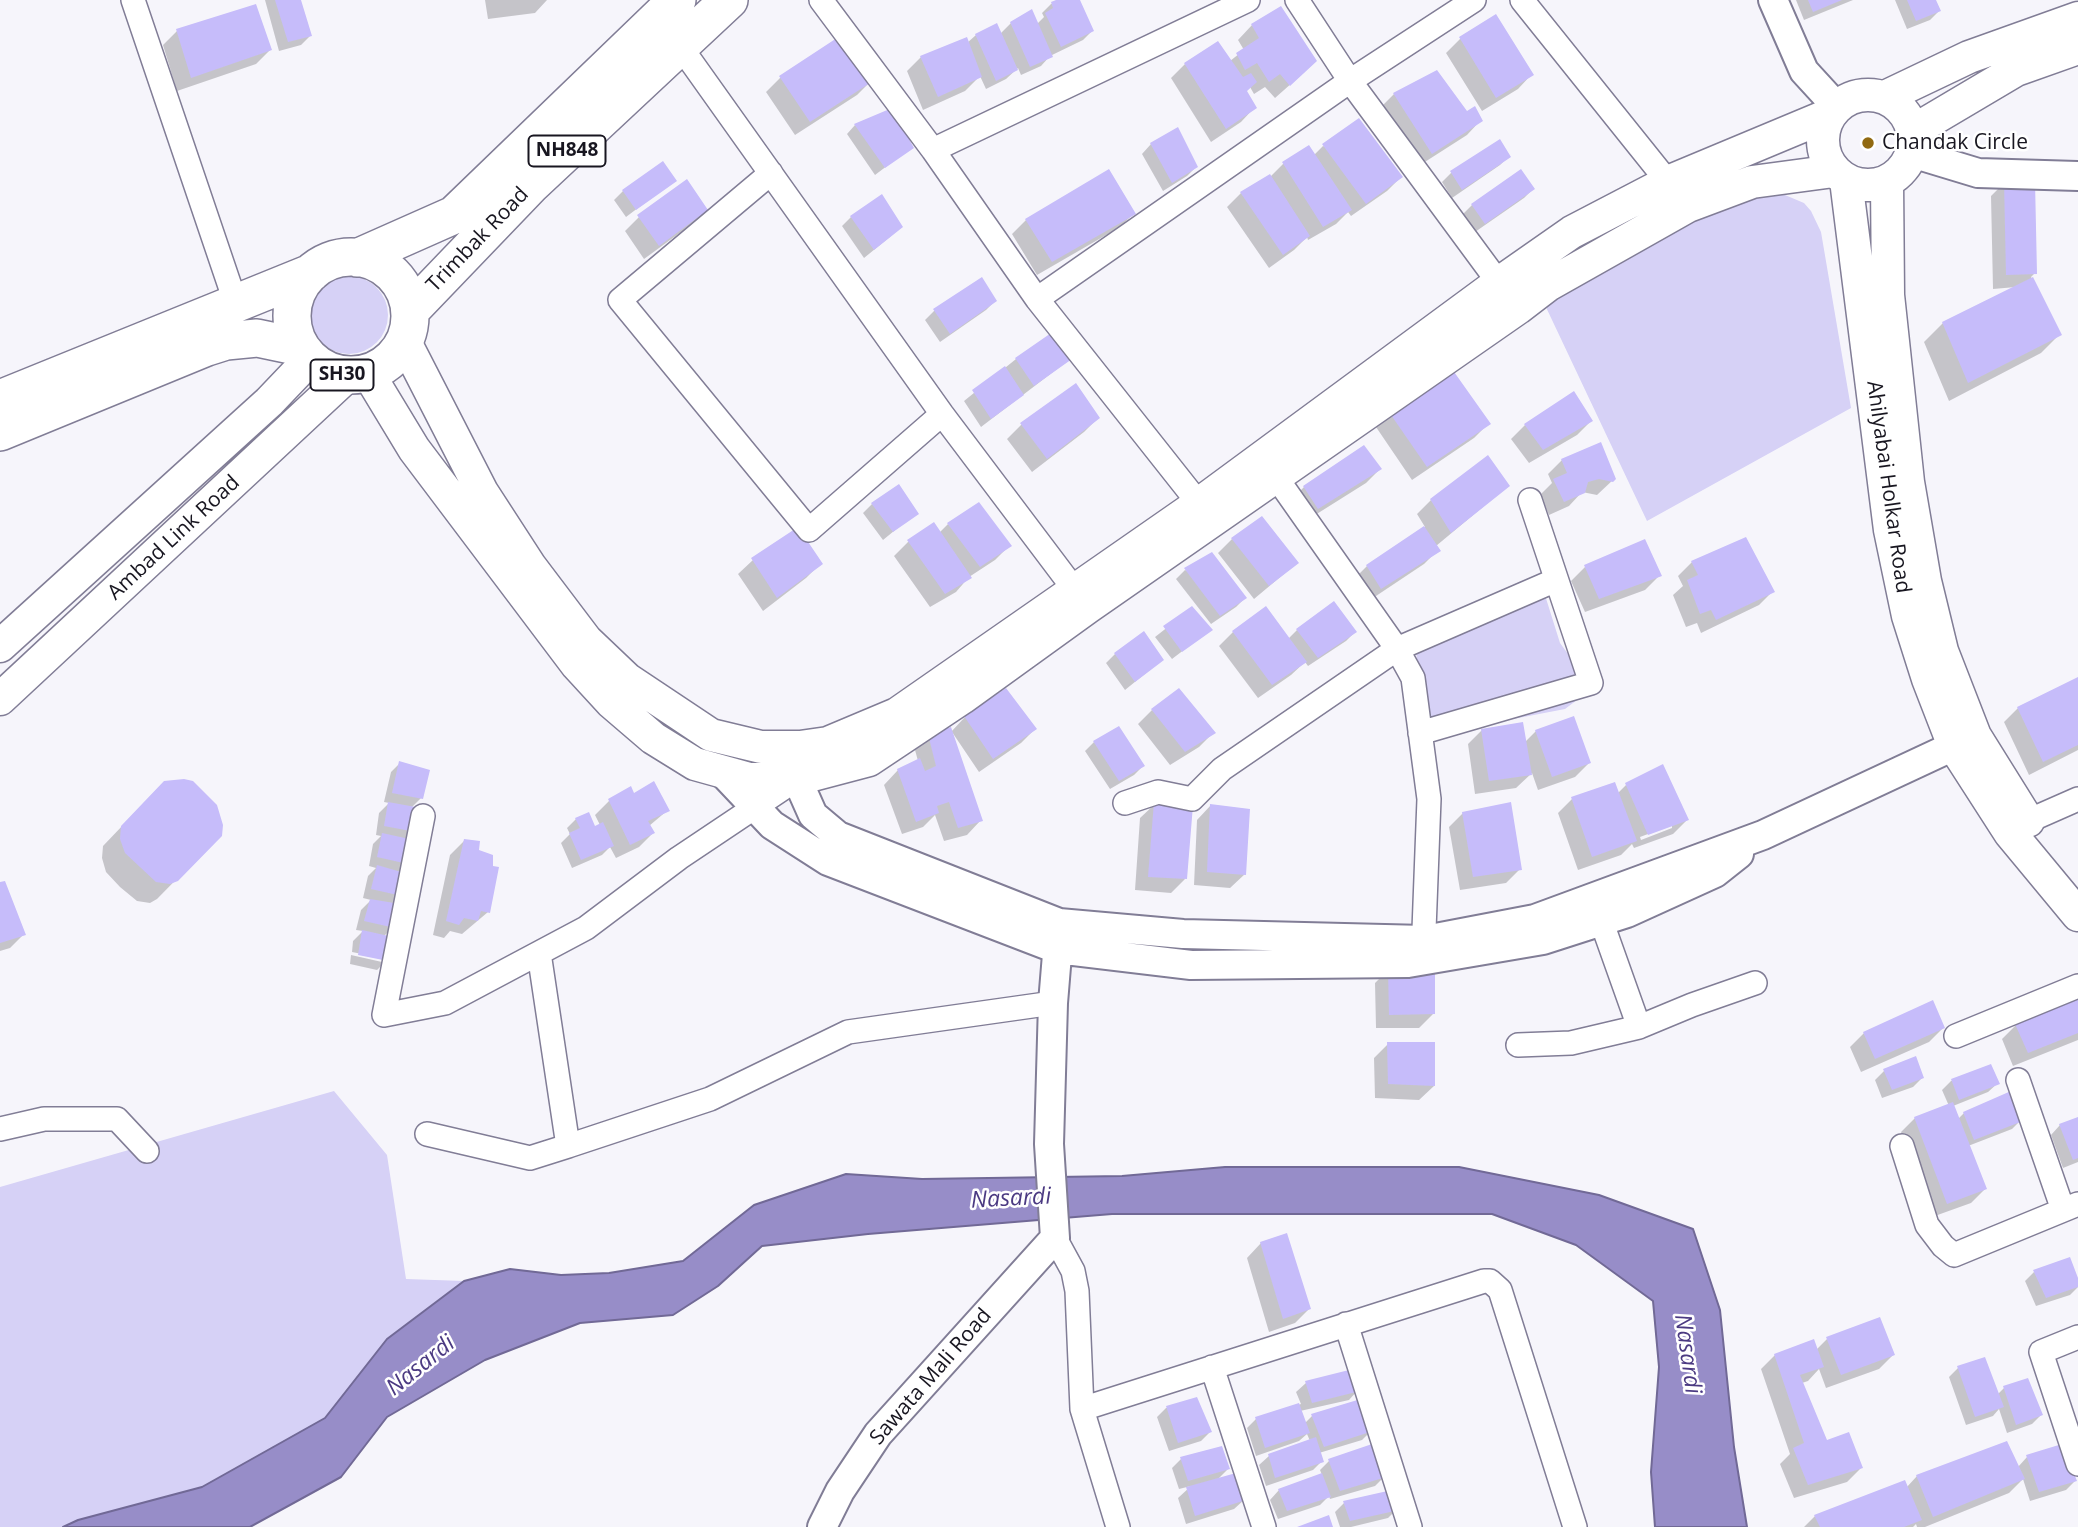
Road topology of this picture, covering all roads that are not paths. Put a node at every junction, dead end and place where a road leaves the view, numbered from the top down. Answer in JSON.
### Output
{"nodes":[{"id":1,"x":133,"y":0,"type":"edge"},
{"id":2,"x":677,"y":0,"type":"edge"},
{"id":3,"x":729,"y":0,"type":"edge"},
{"id":4,"x":821,"y":0,"type":"edge"},
{"id":5,"x":1248,"y":0,"type":"edge"},
{"id":6,"x":1297,"y":0,"type":"edge"},
{"id":7,"x":1474,"y":0,"type":"edge"},
{"id":8,"x":1522,"y":0,"type":"edge"},
{"id":9,"x":1773,"y":0,"type":"edge"},
{"id":10,"x":2078,"y":18,"type":"edge"},
{"id":11,"x":680,"y":46,"type":"junction"},
{"id":12,"x":2078,"y":48,"type":"edge"},
{"id":13,"x":1350,"y":81,"type":"junction"},
{"id":14,"x":1885,"y":97,"type":"junction"},
{"id":15,"x":1834,"y":111,"type":"junction"},
{"id":16,"x":1913,"y":142,"type":"junction"},
{"id":17,"x":933,"y":150,"type":"junction"},
{"id":18,"x":771,"y":173,"type":"junction"},
{"id":19,"x":1840,"y":175,"type":"junction"},
{"id":20,"x":2078,"y":176,"type":"edge"},
{"id":21,"x":1668,"y":181,"type":"junction"},
{"id":22,"x":1888,"y":181,"type":"junction"},
{"id":23,"x":357,"y":258,"type":"junction"},
{"id":24,"x":311,"y":273,"type":"junction"},
{"id":25,"x":1499,"y":283,"type":"junction"},
{"id":26,"x":1037,"y":299,"type":"junction"},
{"id":27,"x":236,"y":304,"type":"junction"},
{"id":28,"x":408,"y":325,"type":"junction"},
{"id":29,"x":305,"y":353,"type":"junction"},
{"id":30,"x":358,"y":374,"type":"junction"},
{"id":31,"x":0,"y":399,"type":"edge"},
{"id":32,"x":942,"y":414,"type":"junction"},
{"id":33,"x":0,"y":432,"type":"edge"},
{"id":34,"x":1276,"y":477,"type":"junction"},
{"id":35,"x":1531,"y":500,"type":"dead end"},
{"id":36,"x":1206,"y":512,"type":"junction"},
{"id":37,"x":1556,"y":580,"type":"junction"},
{"id":38,"x":1074,"y":589,"type":"junction"},
{"id":39,"x":0,"y":646,"type":"edge"},
{"id":40,"x":1397,"y":649,"type":"junction"},
{"id":41,"x":0,"y":699,"type":"edge"},
{"id":42,"x":1420,"y":733,"type":"junction"},
{"id":43,"x":1965,"y":741,"type":"junction"},
{"id":44,"x":800,"y":747,"type":"junction"},
{"id":45,"x":721,"y":771,"type":"junction"},
{"id":46,"x":797,"y":779,"type":"junction"},
{"id":47,"x":2078,"y":799,"type":"edge"},
{"id":48,"x":1125,"y":803,"type":"dead end"},
{"id":49,"x":755,"y":809,"type":"junction"},
{"id":50,"x":423,"y":816,"type":"dead end"},
{"id":51,"x":2019,"y":827,"type":"junction"},
{"id":52,"x":1763,"y":835,"type":"junction"},
{"id":53,"x":2078,"y":886,"type":"edge"},
{"id":54,"x":2078,"y":915,"type":"edge"},
{"id":55,"x":1602,"y":923,"type":"junction"},
{"id":56,"x":1058,"y":936,"type":"junction"},
{"id":57,"x":1423,"y":951,"type":"junction"},
{"id":58,"x":539,"y":953,"type":"junction"},
{"id":59,"x":1755,"y":983,"type":"dead end"},
{"id":60,"x":2078,"y":986,"type":"edge"},
{"id":61,"x":1053,"y":1003,"type":"junction"},
{"id":62,"x":1639,"y":1027,"type":"junction"},
{"id":63,"x":1956,"y":1036,"type":"dead end"},
{"id":64,"x":1518,"y":1045,"type":"dead end"},
{"id":65,"x":2018,"y":1080,"type":"dead end"},
{"id":66,"x":0,"y":1129,"type":"edge"},
{"id":67,"x":427,"y":1134,"type":"dead end"},
{"id":68,"x":568,"y":1146,"type":"junction"},
{"id":69,"x":1902,"y":1146,"type":"dead end"},
{"id":70,"x":147,"y":1151,"type":"dead end"},
{"id":71,"x":2071,"y":1207,"type":"edge"},
{"id":72,"x":1055,"y":1238,"type":"junction"},
{"id":73,"x":1346,"y":1324,"type":"junction"},
{"id":74,"x":2078,"y":1337,"type":"edge"},
{"id":75,"x":1212,"y":1367,"type":"junction"},
{"id":76,"x":1082,"y":1409,"type":"junction"},
{"id":77,"x":2078,"y":1464,"type":"edge"},
{"id":78,"x":822,"y":1527,"type":"edge"},
{"id":79,"x":1118,"y":1527,"type":"edge"},
{"id":80,"x":1264,"y":1527,"type":"edge"},
{"id":81,"x":1410,"y":1527,"type":"edge"},
{"id":82,"x":1575,"y":1527,"type":"edge"}],
"edges":[{"from":1,"to":27,"type":"street"},
{"from":2,"to":23,"type":"highway","name":"Trimbak Road","number":"NH848"},
{"from":3,"to":11,"type":"highway","name":"Trimbak Road","number":"NH848"},
{"from":4,"to":17,"type":"street"},
{"from":5,"to":17,"type":"street"},
{"from":6,"to":13,"type":"street"},
{"from":7,"to":13,"type":"street"},
{"from":8,"to":21,"type":"street"},
{"from":9,"to":15,"type":"street"},
{"from":10,"to":14,"type":"main road"},
{"from":11,"to":18,"type":"street"},
{"from":11,"to":28,"type":"highway","name":"Trimbak Road","number":"NH848"},
{"from":12,"to":16,"type":"main road"},
{"from":13,"to":25,"type":"street"},
{"from":13,"to":26,"type":"street"},
{"from":14,"to":15,"type":"main road"},
{"from":14,"to":16,"type":"main road"},
{"from":15,"to":19,"type":"main road"},
{"from":15,"to":21,"type":"main road"},
{"from":16,"to":20,"type":"street"},
{"from":16,"to":22,"type":"main road"},
{"from":17,"to":26,"type":"street"},
{"from":18,"to":32,"type":"street"},
{"from":18,"to":32,"type":"street"},
{"from":19,"to":22,"type":"main road"},
{"from":19,"to":34,"type":"main road"},
{"from":19,"to":43,"type":"main road","name":"Ahilyabai Holkar Road"},
{"from":21,"to":25,"type":"main road"},
{"from":22,"to":43,"type":"main road","name":"Ahilyabai Holkar Road"},
{"from":23,"to":24,"type":"highway","name":"Trimbak Road"},
{"from":23,"to":28,"type":"highway","name":"Trimbak Road"},
{"from":24,"to":27,"type":"highway","name":"Trimbak Road"},
{"from":24,"to":29,"type":"highway","number":"SH30"},
{"from":25,"to":36,"type":"main road"},
{"from":26,"to":36,"type":"street"},
{"from":27,"to":31,"type":"highway","name":"Trimbak Road"},
{"from":28,"to":30,"type":"highway","name":"Trimbak Road","number":"SH30"},
{"from":28,"to":44,"type":"main road"},
{"from":29,"to":30,"type":"highway","number":"SH30"},
{"from":29,"to":33,"type":"highway"},
{"from":29,"to":39,"type":"main road","name":"Ambad Link Road"},
{"from":30,"to":41,"type":"main road","name":"Ambad Link Road"},
{"from":30,"to":45,"type":"main road"},
{"from":32,"to":38,"type":"street"},
{"from":34,"to":36,"type":"main road"},
{"from":34,"to":40,"type":"street"},
{"from":35,"to":37,"type":"street"},
{"from":36,"to":38,"type":"main road"},
{"from":36,"to":46,"type":"main road"},
{"from":37,"to":40,"type":"street"},
{"from":37,"to":42,"type":"street"},
{"from":38,"to":44,"type":"main road"},
{"from":40,"to":42,"type":"street"},
{"from":40,"to":48,"type":"street"},
{"from":42,"to":57,"type":"street"},
{"from":43,"to":51,"type":"main road","name":"Ahilyabai Holkar Road"},
{"from":43,"to":52,"type":"street"},
{"from":44,"to":46,"type":"street"},
{"from":45,"to":46,"type":"main road"},
{"from":45,"to":49,"type":"street"},
{"from":46,"to":49,"type":"street"},
{"from":46,"to":56,"type":"street"},
{"from":47,"to":51,"type":"street"},
{"from":49,"to":56,"type":"street"},
{"from":49,"to":58,"type":"street"},
{"from":50,"to":58,"type":"street"},
{"from":51,"to":53,"type":"main road","name":"Ahilyabai Holkar Road"},
{"from":51,"to":54,"type":"main road","name":"Ahilyabai Holkar Road"},
{"from":52,"to":55,"type":"street"},
{"from":52,"to":57,"type":"street"},
{"from":55,"to":57,"type":"street"},
{"from":55,"to":62,"type":"street"},
{"from":56,"to":57,"type":"street"},
{"from":56,"to":61,"type":"street"},
{"from":58,"to":68,"type":"street"},
{"from":59,"to":62,"type":"street"},
{"from":60,"to":63,"type":"street"},
{"from":61,"to":68,"type":"street"},
{"from":61,"to":72,"type":"street"},
{"from":62,"to":64,"type":"street"},
{"from":65,"to":71,"type":"street"},
{"from":66,"to":70,"type":"street"},
{"from":67,"to":68,"type":"street"},
{"from":69,"to":71,"type":"street"},
{"from":72,"to":76,"type":"street"},
{"from":72,"to":78,"type":"street","name":"Sawata Mali Road"},
{"from":73,"to":75,"type":"street"},
{"from":73,"to":81,"type":"street"},
{"from":73,"to":82,"type":"street"},
{"from":74,"to":77,"type":"street"},
{"from":75,"to":76,"type":"street"},
{"from":75,"to":80,"type":"street"},
{"from":76,"to":79,"type":"street"}]}
